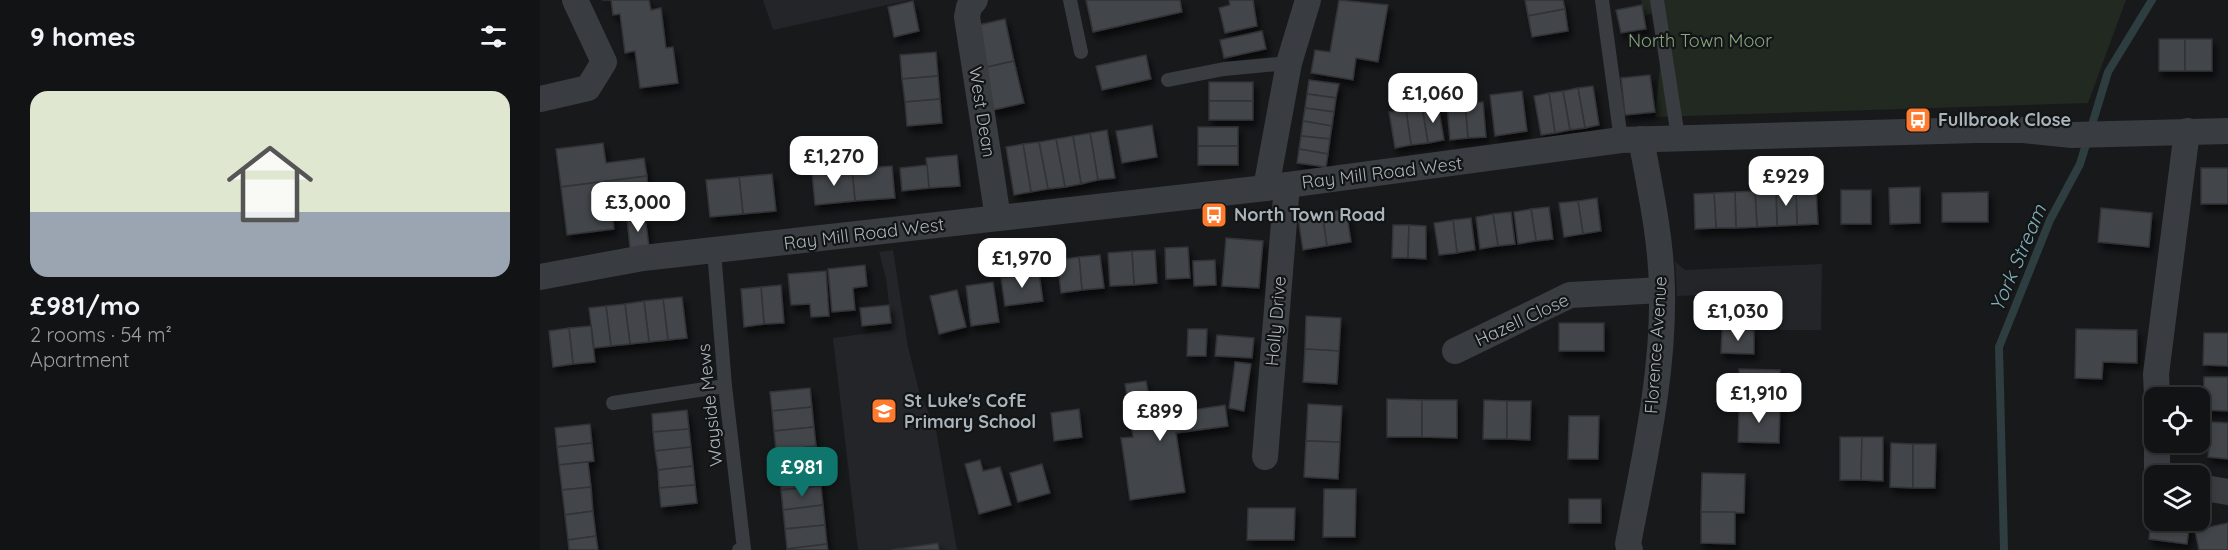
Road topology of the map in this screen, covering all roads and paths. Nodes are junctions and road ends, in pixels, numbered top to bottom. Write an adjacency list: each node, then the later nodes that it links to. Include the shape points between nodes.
1 (575, 0): 10 (street, via 604,62 588,88)
2 (1070, 0): 7 (lane)
3 (1308, 0): 8 (street)
4 (1602, 0): 14 (lane)
5 (1657, 0): 13 (lane)
6 (969, 2): 16 (street, West Dean, via 967,17)
7 (1081, 52)
8 (1289, 63): 9 (lane, via 1224,69); 15 (street)
9 (1168, 80)
10 (540, 99)
11 (2187, 131): 12 (street, Ray Mill Road West); 13 (street, Ray Mill Road West, via 2072,135 1977,130); 22 (street)
12 (2228, 131)
13 (1678, 137): 14 (street, Ray Mill Road West)
14 (1631, 140): 15 (street, Ray Mill Road West); 19 (street, Florence Avenue, via 1657,226)
15 (1276, 187): 16 (street, Ray Mill Road West); 24 (street, Holly Drive)
16 (999, 218): 17 (street, Ray Mill Road West)
17 (714, 251): 18 (street, Ray Mill Road West, via 643,258); 21 (lane, Wayside Mews)
18 (540, 277)
19 (1662, 290): 20 (street, Hazell Close, via 1570,295); 28 (street, Florence Avenue, via 1656,400)
20 (1455, 351)
21 (725, 386): 23 (lane); 27 (lane, Wayside Mews, via 744,549)
22 (2157, 387)
23 (613, 403)
24 (1265, 457)
25 (2210, 489): 26 (street)
26 (2228, 492)
27 (739, 550)
28 (1630, 550)

